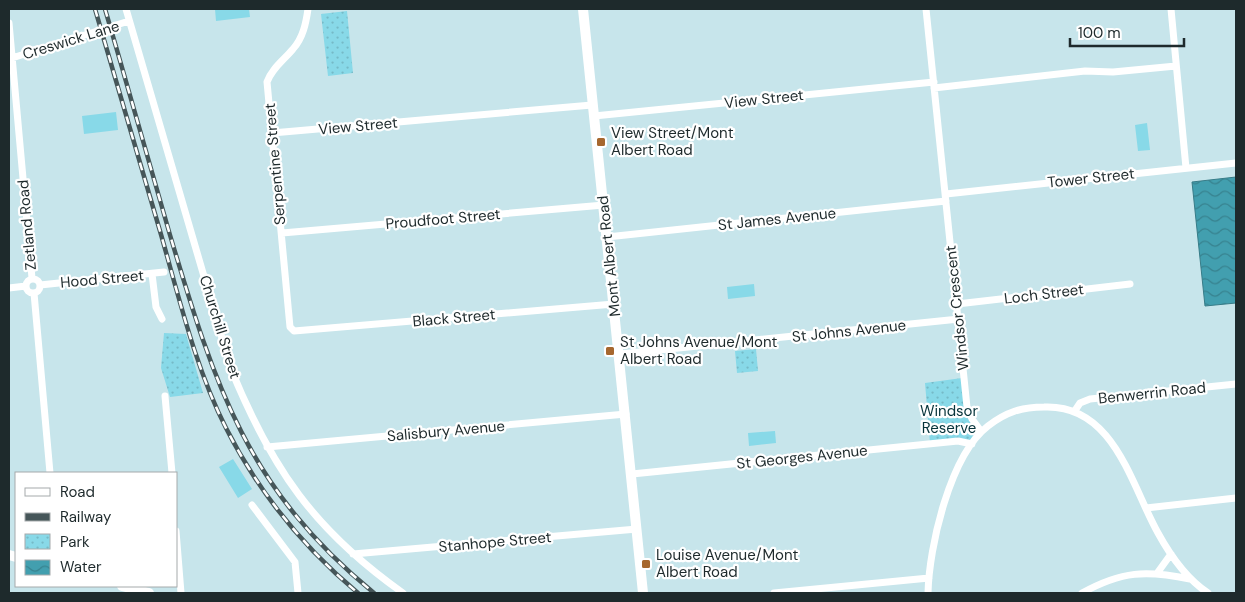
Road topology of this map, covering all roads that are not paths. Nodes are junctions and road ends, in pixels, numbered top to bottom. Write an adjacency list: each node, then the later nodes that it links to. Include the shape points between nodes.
1 (126, 9): 6 (street, Churchill Street)
2 (308, 9): 13 (street, Serpentine Street, via 305,27 295,47 270,73 267,82)
3 (583, 9): 11 (main road, Mont Albert Road)
4 (926, 9): 10 (street, Windsor Crescent)
5 (1170, 9): 9 (street)
6 (129, 21): 8 (street, Creswick Lane); 40 (street, Churchill Street, via 231,369 247,410)
7 (9, 23): 8 (street, Zetland Road)
8 (12, 58): 22 (street, Zetland Road)
9 (1176, 66): 10 (street, View Street); 15 (street)
10 (934, 85): 12 (street, View Street); 16 (street, Windsor Crescent)
11 (592, 105): 12 (main road, Mont Albert Road); 13 (street, View Street)
12 (594, 116): 17 (main road, Mont Albert Road)
13 (272, 133): 18 (street, Serpentine Street)
14 (1236, 164): 15 (street, Tower Street)
15 (1186, 168): 16 (street, Tower Street)
16 (946, 198): 19 (street, St James Avenue); 29 (street, Windsor Crescent)
17 (604, 205): 18 (street, Proudfoot Street); 19 (main road, Mont Albert Road)
18 (282, 233): 32 (street, Serpentine Street, via 290,326)
19 (607, 238): 28 (main road, Mont Albert Road)
20 (164, 272): 21 (street, Hood Street)
21 (152, 274): 24 (street, Hood Street); 30 (street, via 156,307)
22 (32, 278): 24 (street); 25 (street)
23 (1130, 284): 29 (street, Loch Street)
24 (40, 285): 27 (street)
25 (26, 286): 26 (street); 27 (street, via 29,292)
26 (9, 288)
27 (34, 293): 41 (street)
28 (614, 304): 32 (street, Black Street); 33 (main road, Mont Albert Road)
29 (957, 304): 31 (street, Windsor Crescent)
30 (162, 319)
31 (959, 319): 33 (street, St Johns Avenue); 38 (street, Windsor Crescent, via 967,407)
32 (294, 331)
33 (620, 354): 37 (main road, Mont Albert Road)
34 (1236, 384): 36 (street, Benwerrin Road, via 1090,399 1080,403)
35 (165, 396): 42 (street)
36 (1074, 412): 38 (street, via 1053,406 1024,407 1002,415); 46 (street, via 1098,426 1118,450)
37 (626, 414): 40 (street, Salisbury Avenue); 43 (main road, Mont Albert Road)
38 (981, 431): 39 (street)
39 (972, 444): 43 (street, St Georges Avenue, via 958,441); 52 (street, via 949,489 936,532)
40 (267, 447): 48 (street, Churchill Street, via 302,501)
41 (50, 472)
42 (172, 472)
43 (632, 474): 47 (main road, Mont Albert Road)
44 (1236, 498): 46 (street)
45 (252, 505): 57 (street, via 295,562)
46 (1146, 508): 49 (street)
47 (637, 529): 48 (street, Stanhope Street); 59 (main road, Mont Albert Road)
48 (353, 554): 58 (street, Churchill Street)
49 (1171, 554): 51 (street); 53 (street)
50 (178, 556): 56 (street)
51 (1158, 572): 53 (street); 62 (street, via 1127,574)
52 (928, 578): 60 (street); 61 (street)
53 (1190, 578): 63 (street)
54 (126, 587): 55 (main road)
55 (149, 593)
56 (181, 593)
57 (298, 593)
58 (403, 593)
59 (643, 593)
60 (774, 593)
61 (928, 593)
62 (1082, 593)
63 (1208, 593)

